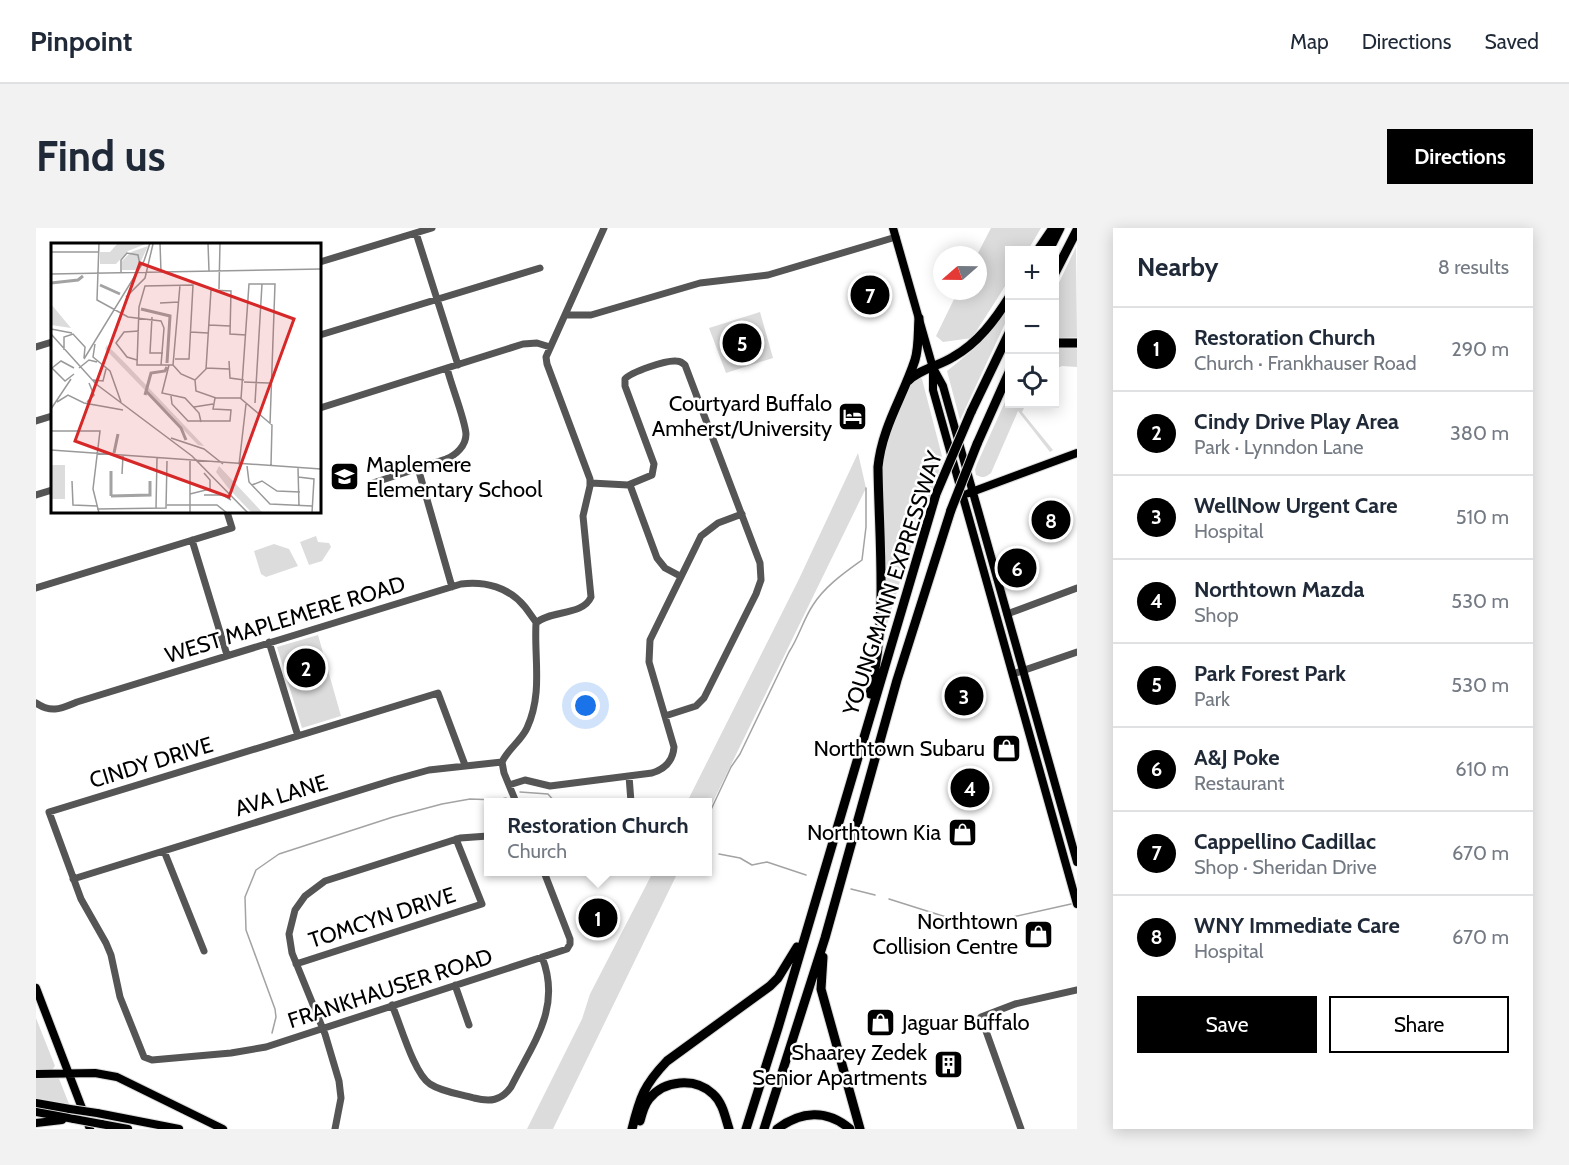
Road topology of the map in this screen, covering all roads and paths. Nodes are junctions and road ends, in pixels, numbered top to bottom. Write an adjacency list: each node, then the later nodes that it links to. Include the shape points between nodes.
1 (432, 228): 7 (street)
2 (604, 228): 15 (street)
3 (1053, 228): 8 (highway)
4 (1060, 228): 9 (highway)
5 (1077, 230): 11 (highway)
6 (895, 232): 15 (street, via 768,274 700,283 591,315); 16 (main road)
7 (416, 233): 10 (street); 13 (street)
8 (1041, 246)
9 (1051, 246)
10 (321, 262)
11 (1059, 265)
12 (540, 268): 13 (street)
13 (436, 300): 17 (street); 24 (street)
14 (1007, 300): 26 (highway, via 980,336)
15 (565, 315): 23 (street)
16 (919, 318): 26 (main road); 28 (highway, via 916,354)
17 (321, 335)
18 (51, 342): 22 (street)
19 (1005, 342): 61 (highway, YOUNGMANN EXPRESSWAY, bridge, via 936,494)
20 (1059, 343): 21 (highway)
21 (1077, 344)
22 (36, 347)
23 (550, 347): 24 (street, via 523,344); 37 (street, via 547,364)
24 (458, 365): 25 (street)
25 (447, 368): 30 (street); 35 (street, via 466,434 464,442 449,458)
26 (933, 368): 28 (highway, via 914,375); 40 (main road, via 943,386); 42 (main road, via 933,390)
27 (1005, 381): 33 (highway, YOUNGMANN EXPRESSWAY)
28 (905, 385): 61 (highway, via 880,447 880,639)
29 (1005, 390): 33 (highway)
30 (321, 408)
31 (51, 416): 32 (street)
32 (36, 421)
33 (984, 426): 77 (highway, YOUNGMANN EXPRESSWAY, bridge, via 951,510 897,680)
34 (1077, 453): 40 (main road)
35 (418, 468): 36 (street); 47 (street)
36 (372, 483)
37 (591, 483): 38 (street); 51 (street, via 583,516 590,599 584,606)
38 (630, 484): 44 (street, via 650,477 654,467 625,379 632,373 677,361 688,368); 46 (street, via 657,558 664,568)
39 (51, 490): 41 (street)
40 (972, 491): 42 (main road); 50 (main road)
41 (36, 495)
42 (963, 495): 56 (main road)
43 (227, 513): 45 (street, via 232,528)
44 (742, 514): 46 (street, via 706,531); 58 (street, via 760,564 756,594 704,698 696,706)
45 (192, 540): 48 (street); 54 (street)
46 (680, 576): 58 (street, via 648,647)
47 (452, 587): 51 (street, WEST MAPLEMERE ROAD, via 470,583 497,587 518,600); 52 (street, WEST MAPLEMERE ROAD)
48 (36, 588)
49 (1077, 588): 50 (street)
50 (1007, 614): 55 (main road)
51 (536, 622): 60 (street, via 538,677 534,707 524,735)
52 (269, 642): 54 (street, WEST MAPLEMERE ROAD); 59 (street)
53 (1077, 652): 55 (street)
54 (227, 655): 57 (street, WEST MAPLEMERE ROAD, via 58,710)
55 (1023, 671): 56 (street); 69 (main road)
56 (1013, 674): 71 (main road)
57 (36, 703)
58 (665, 716): 63 (street, via 674,747 669,762 657,771)
59 (298, 736): 62 (street, CINDY DRIVE, via 438,693); 74 (street, CINDY DRIVE, via 49,813)
60 (502, 762): 62 (street, AVA LANE); 64 (street)
61 (855, 764): 76 (highway, YOUNGMANN EXPRESSWAY)
62 (465, 765): 70 (street, AVA LANE, via 393,780)
63 (629, 776): 64 (street, via 550,786 525,780); 66 (street)
64 (509, 785): 65 (street)
65 (514, 798)
66 (631, 798)
67 (484, 836): 68 (street)
68 (456, 839): 80 (street, via 325,881 311,890 290,926); 80 (street, TOMCYN DRIVE, via 482,904)
69 (1075, 848): 71 (street); 72 (main road)
70 (164, 851): 74 (street, AVA LANE); 78 (street)
71 (1062, 852): 75 (main road)
72 (1077, 862)
73 (545, 876): 79 (street, FRANKHAUSER ROAD, via 571,943 567,949)
74 (73, 879): 88 (street, CINDY DRIVE, via 111,955 120,997)
75 (1077, 904)
76 (810, 920): 100 (highway, via 794,954 770,986 667,1061 652,1077 644,1089); 103 (highway, YOUNGMANN EXPRESSWAY)
77 (825, 938): 104 (highway, YOUNGMANN EXPRESSWAY); 107 (highway, via 821,988)
78 (204, 951)
79 (542, 957): 81 (street, FRANKHAUSER ROAD); 85 (street, via 550,988 547,1016 511,1087 496,1099 457,1093 425,1081)
80 (296, 964): 87 (street)
81 (455, 985): 85 (street, FRANKHAUSER ROAD); 86 (street)
82 (36, 988): 84 (main road)
83 (1077, 990): 108 (street, via 1015,1004 981,1017)
84 (39, 1004): 89 (main road)
85 (392, 1005): 87 (street, FRANKHAUSER ROAD)
86 (469, 1025)
87 (323, 1029): 88 (street, FRANKHAUSER ROAD, via 237,1052 152,1060); 99 (street, via 340,1087)
88 (142, 1054)
89 (69, 1073): 90 (main road); 95 (main road); 98 (main road, via 117,1077)
90 (36, 1074)
91 (36, 1102): 97 (main road, bridge)
92 (36, 1112): 93 (main road)
93 (74, 1119): 94 (main road); 96 (main road, bridge)
94 (36, 1123)
95 (90, 1129)
96 (128, 1129)
97 (179, 1129)
98 (223, 1129)
99 (334, 1129)
100 (632, 1129)
101 (638, 1129): 102 (highway, via 650,1098 665,1086 687,1083 713,1094 723,1108)
102 (729, 1129)
103 (746, 1129)
104 (764, 1129)
105 (777, 1129): 106 (highway, via 802,1115 821,1114)
106 (850, 1129)
107 (860, 1129)
108 (1021, 1129)

